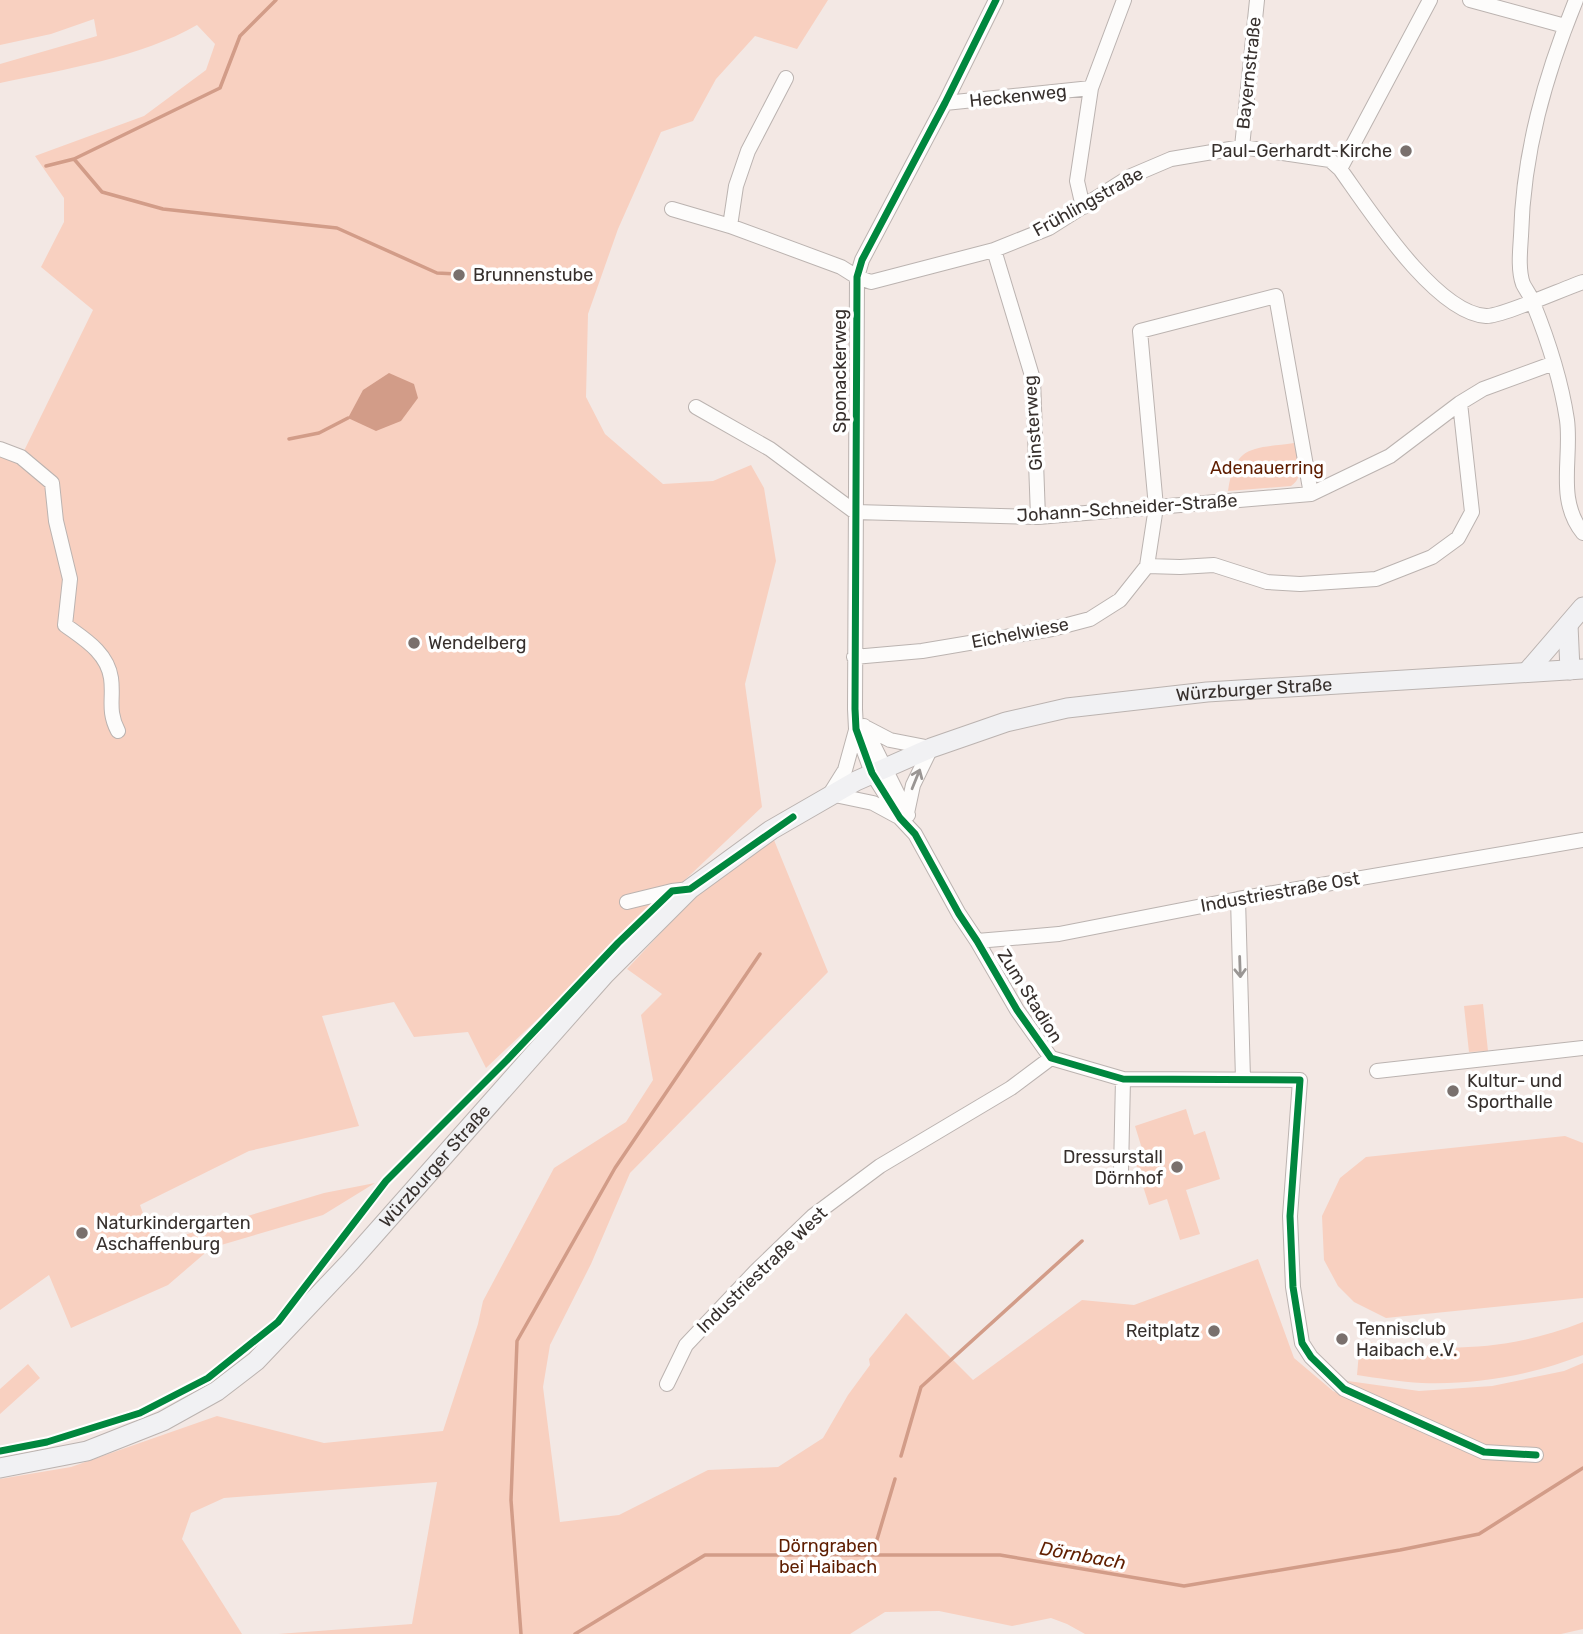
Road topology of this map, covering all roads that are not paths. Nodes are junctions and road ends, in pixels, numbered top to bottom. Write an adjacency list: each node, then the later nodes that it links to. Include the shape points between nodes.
1 (996, 0): 9 (street, Sponackerweg)
2 (1124, 0): 8 (street)
3 (1257, 0): 10 (street, Bayernstraße)
4 (1430, 0): 11 (street)
5 (1470, 0): 6 (street)
6 (1574, 14): 18 (street, via 1535,120 1524,181 1522,282)
7 (786, 78): 14 (street, via 748,151 736,186)
8 (1091, 88): 9 (street, Heckenweg); 12 (street, via 1077,181)
9 (945, 103): 16 (street, Sponackerweg)
10 (1242, 147): 11 (street, Frühlingstraße, via 1330,160); 12 (street, Frühlingstraße, via 1171,159 1131,176)
11 (1340, 169): 18 (street, via 1409,262 1436,290 1468,311 1487,316)
12 (1083, 207): 15 (street, Frühlingstraße, via 1049,228)
13 (672, 209): 14 (street, Frühlingstraße)
14 (730, 226): 16 (street, Frühlingstraße)
15 (994, 250): 16 (street, Frühlingstraße, via 871,282); 26 (street, Ginsterweg, via 1033,379)
16 (857, 277): 25 (street, Sponackerweg)
17 (1583, 282): 18 (street)
18 (1532, 300): 19 (street)
19 (1554, 363): 20 (street, Johann-Schneider-Straße, via 1483,389); 27 (street, via 1567,421 1567,494 1573,521)
20 (1460, 403): 23 (street, Johann-Schneider-Straße, via 1390,456); 28 (street, via 1472,512 1458,538 1432,557 1376,579 1300,584 1267,582 1214,565)
21 (696, 407): 25 (street, via 769,449)
22 (0, 449): 35 (street, via 21,457 52,483 70,579 65,625 94,646 106,662 112,720)
23 (1311, 494): 24 (street, Johann-Schneider-Straße); 24 (street, via 1276,296 1140,331)
24 (1156, 508): 26 (street, Johann-Schneider-Straße); 28 (street, Eichelwiese)
25 (855, 512): 26 (street, Johann-Schneider-Straße); 31 (street, Sponackerweg)
26 (1038, 517)
27 (1583, 533)
28 (1147, 566): 31 (street, Eichelwiese, via 1120,600 1090,619 922,651)
29 (1583, 607): 30 (main road)
30 (1568, 625): 32 (main road); 33 (main road)
31 (854, 657): 34 (street, Sponackerweg)
32 (1576, 669): 33 (main road, Würzburger Straße)
33 (1527, 672): 36 (main road, Würzburger Straße, via 1207,692 1080,707 1006,722)
34 (860, 728): 36 (street); 37 (street, Sponackerweg); 38 (street, Würzburger Straße, via 845,770)
35 (118, 731)
36 (931, 748): 37 (main road, Würzburger Straße); 39 (street, one-way to 36, via 912,785)
37 (878, 770): 38 (main road, Würzburger Straße); 39 (street, Zum Stadion)
38 (830, 794): 39 (street); 41 (main road, Würzburger Straße)
39 (904, 815): 44 (street, Zum Stadion)
40 (1583, 840): 42 (street, Industriestraße Ost)
41 (690, 889): 43 (street); 53 (main road, Würzburger Straße, via 605,974 350,1262 256,1360 217,1391 163,1421 87,1451)
42 (1238, 899): 44 (street, Industriestraße Ost, via 1059,934); 49 (street, one-way to 49)
43 (627, 902)
44 (977, 941): 46 (street, Zum Stadion, via 1022,1019)
45 (1583, 1048): 47 (street)
46 (1051, 1058): 48 (street, Zum Stadion); 51 (street, Industriestraße West, via 1011,1088 880,1166 813,1216 686,1345)
47 (1377, 1071)
48 (1123, 1079): 49 (street, Zum Stadion); 50 (street)
49 (1243, 1079): 52 (street, Zum Stadion, via 1300,1080 1290,1216 1293,1287 1302,1343 1311,1357 1344,1389 1484,1452)
50 (1121, 1171)
51 (667, 1384)
52 (1536, 1455)
53 (0, 1468)

